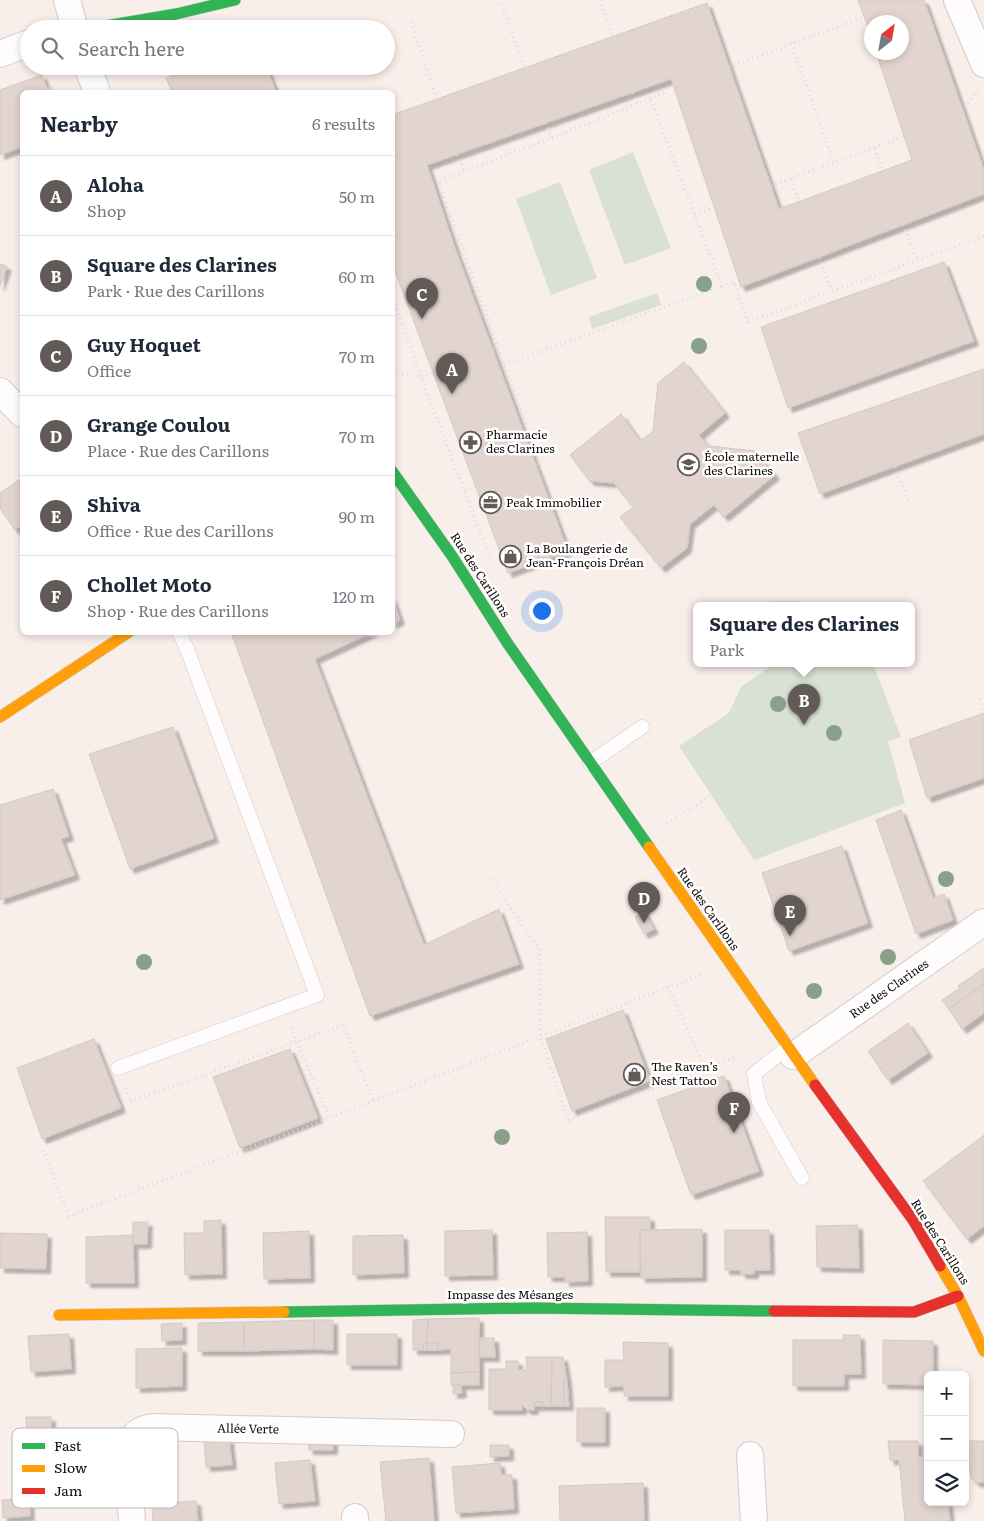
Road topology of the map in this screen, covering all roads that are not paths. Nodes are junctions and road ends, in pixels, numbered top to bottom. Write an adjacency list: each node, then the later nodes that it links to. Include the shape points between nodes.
1 (67, 0): 4 (street)
2 (235, 0): 5 (street)
3 (957, 0): 9 (street)
4 (73, 20)
5 (141, 20)
6 (20, 46): 7 (street)
7 (0, 54)
8 (90, 75): 10 (street)
9 (981, 76)
10 (96, 90)
11 (0, 391): 12 (street)
12 (20, 412)
13 (396, 484): 18 (street, Rue des Carillons, via 452,556)
14 (124, 635): 16 (street)
15 (180, 635): 21 (lane, via 318,995)
16 (0, 717)
17 (642, 727): 18 (lane)
18 (590, 763): 20 (street, Rue des Carillons)
19 (984, 922): 20 (street, Rue des Clarines)
20 (788, 1048): 22 (lane, via 754,1074 760,1102); 23 (street, Rue des Carillons, via 912,1220)
21 (118, 1068)
22 (802, 1178)
23 (958, 1296): 24 (street, Impasse des Mésanges, via 914,1312 533,1308); 25 (street, Rue des Carillons)
24 (59, 1314)
25 (984, 1351)
26 (149, 1428): 27 (street, Allée Verte)
27 (451, 1434)
28 (750, 1456): 31 (street)
29 (131, 1508): 30 (street, Allée Verte)
30 (132, 1521)
31 (754, 1521)

